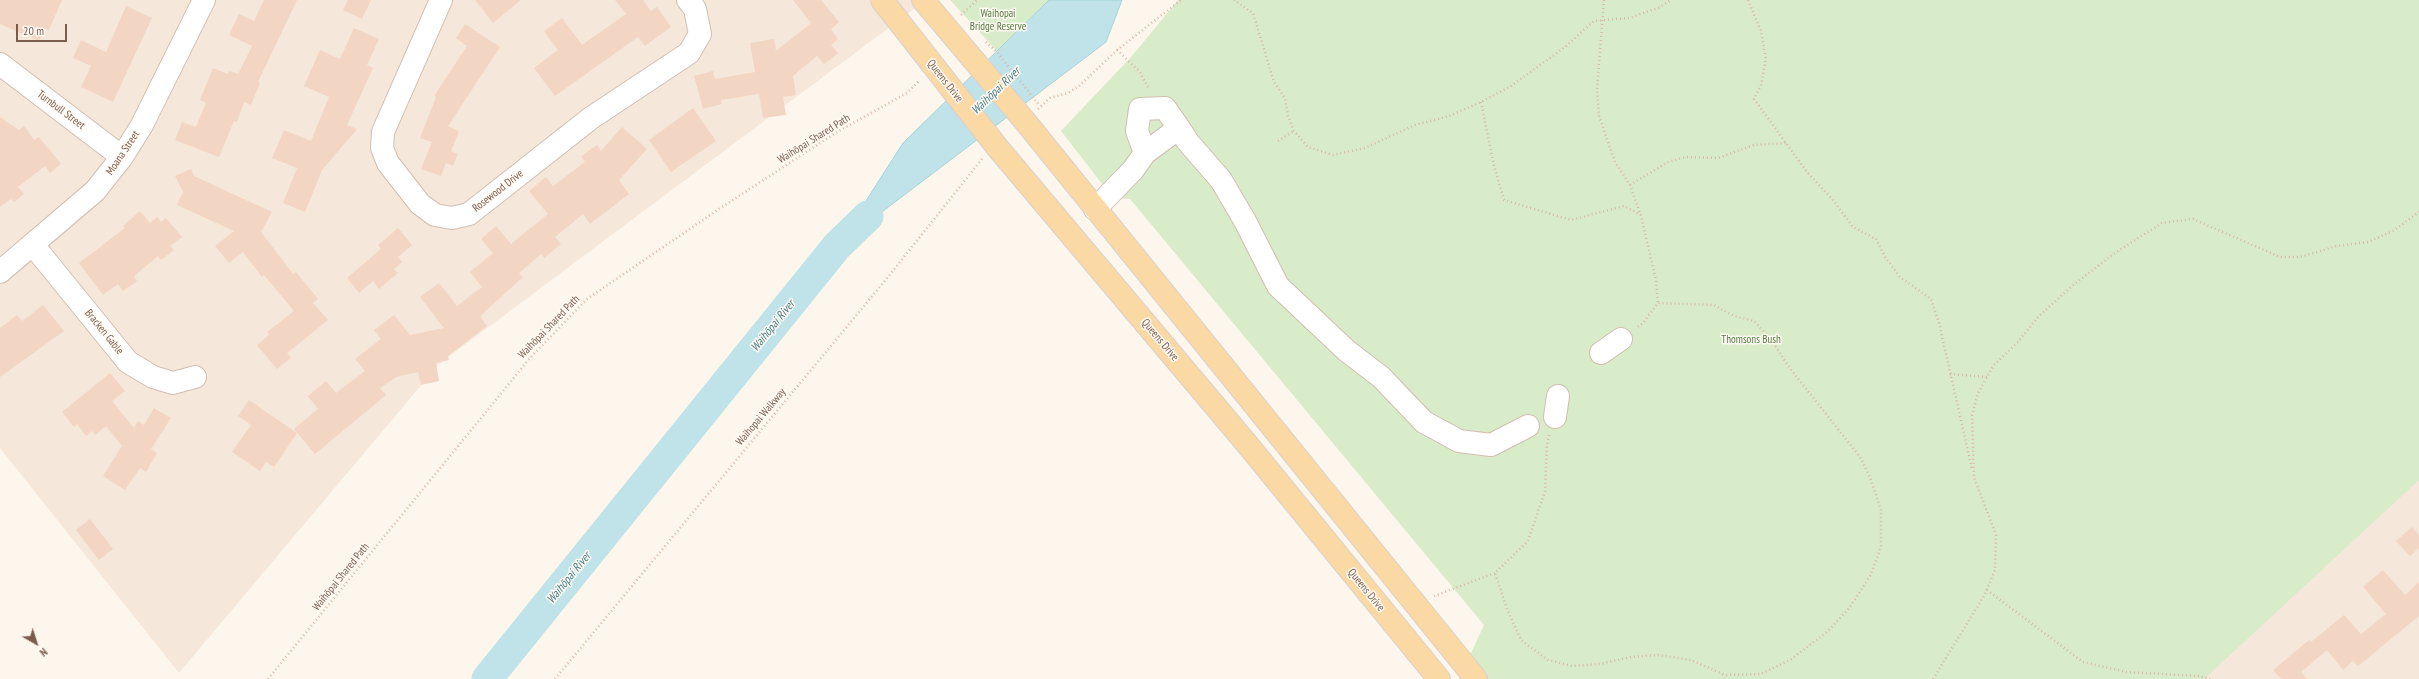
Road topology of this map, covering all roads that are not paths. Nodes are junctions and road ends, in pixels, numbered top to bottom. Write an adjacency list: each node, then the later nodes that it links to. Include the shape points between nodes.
1 (204, 0): 9 (street, Moana Street, via 142,125)
2 (441, 0): 3 (street, Rosewood Drive, via 383,132 382,148 388,163 420,204 435,215 452,218 469,214 591,118 689,53 700,34 695,9)
3 (688, 0)
4 (882, 0): 18 (main road, Queens Drive, via 997,147)
5 (923, 0): 10 (main road)
6 (0, 64): 9 (street, Turnbull Street)
7 (1179, 128): 8 (street); 8 (street, via 1164,108 1140,109 1137,131); 17 (street, via 1221,180 1278,286 1347,351 1381,377 1424,422 1459,441 1492,445)
8 (1145, 153): 10 (street, via 1133,170)
9 (122, 157): 11 (street, Moana Street, via 95,191)
10 (1095, 209): 16 (main road)
11 (34, 245): 12 (street, Moana Street); 15 (street, Bracken Gable, via 128,362 153,377 172,383)
12 (0, 272)
13 (1621, 340): 14 (street)
14 (1600, 354)
15 (195, 377)
16 (1271, 424): 18 (main road); 20 (main road)
17 (1528, 426)
18 (1247, 444): 19 (main road, Queens Drive)
19 (1439, 679)
20 (1476, 679)

